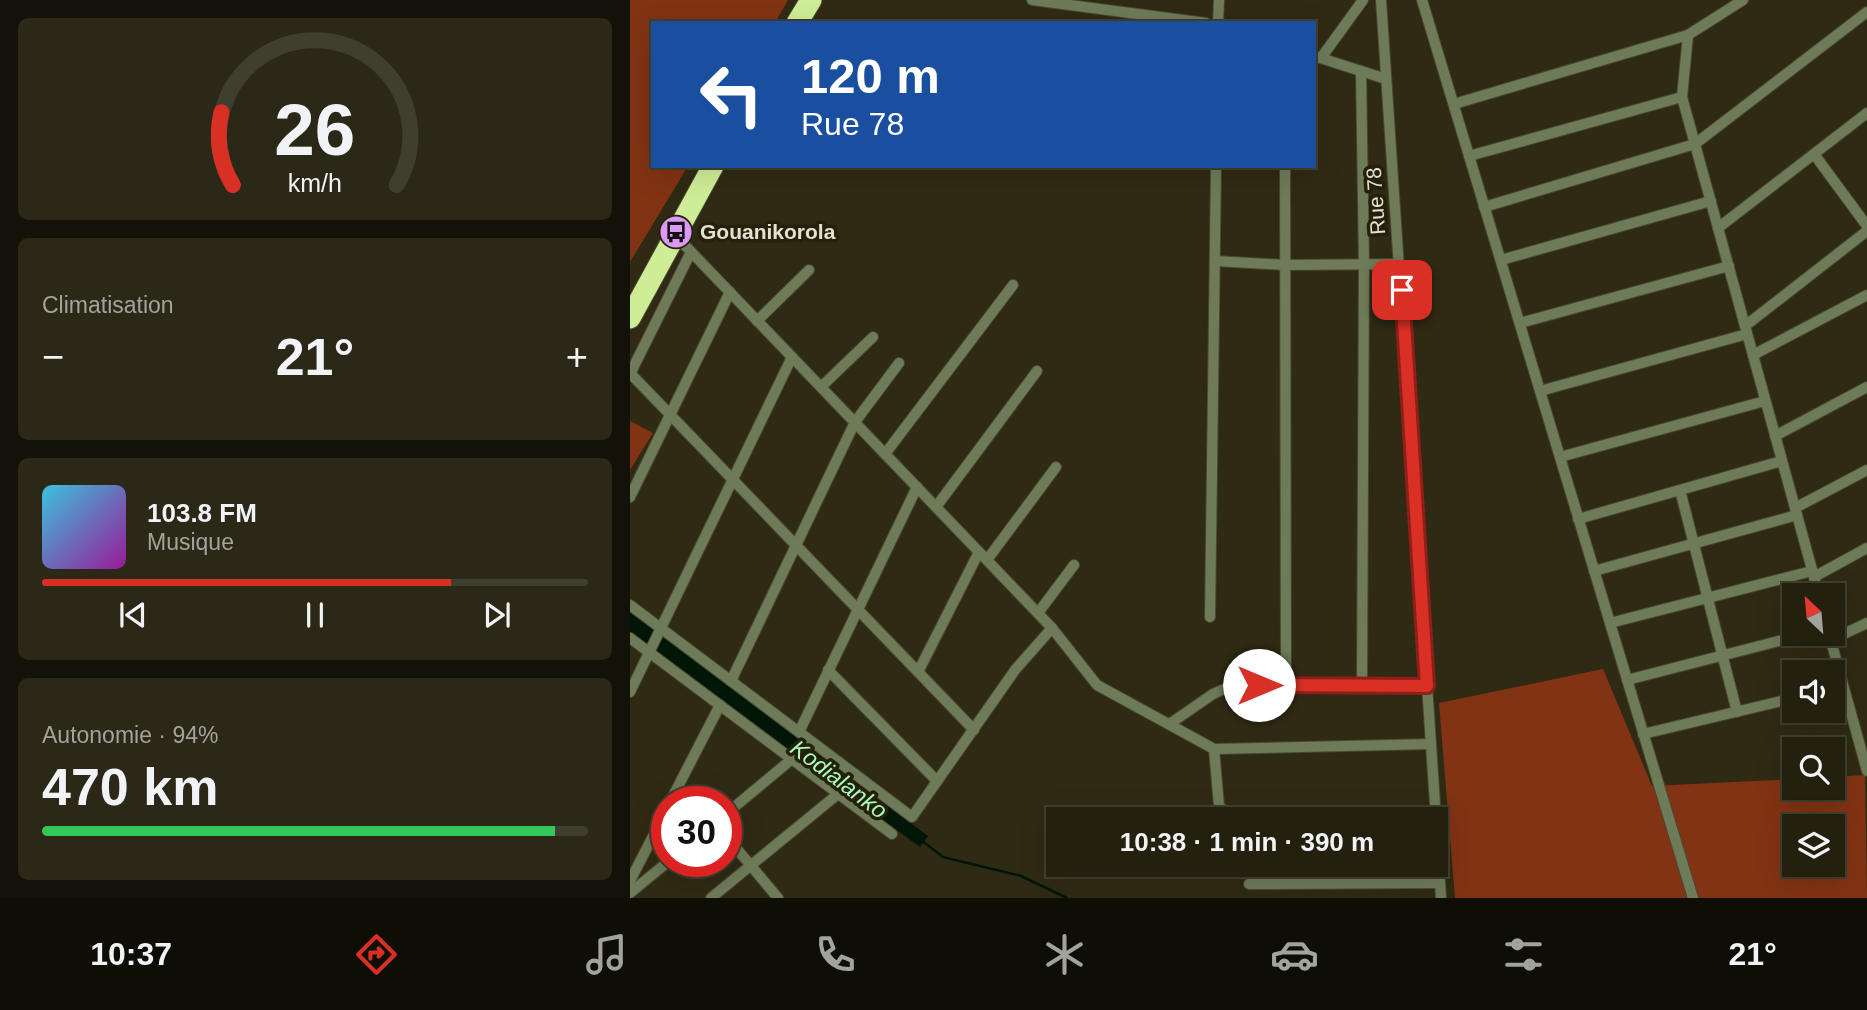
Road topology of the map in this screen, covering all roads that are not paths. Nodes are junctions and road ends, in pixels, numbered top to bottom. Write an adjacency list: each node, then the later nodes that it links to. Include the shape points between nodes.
1 (811, 0): 9 (highway)
2 (1032, 0): 10 (street)
3 (1219, 0): 11 (street)
4 (1363, 0): 13 (street)
5 (1381, 0): 15 (street, Rue 78)
6 (1743, 0): 12 (street)
7 (1425, 1): 17 (street)
8 (1867, 12): 19 (street)
9 (798, 21)
10 (1191, 21)
11 (1218, 21)
12 (1688, 35): 16 (street); 17 (street)
13 (1318, 57): 14 (street)
14 (1361, 71): 15 (street); 36 (street)
15 (1386, 79): 34 (street, Rue 78)
16 (1682, 97): 19 (street); 21 (street)
17 (1454, 104): 21 (street)
18 (1867, 113): 20 (street)
19 (1695, 144): 25 (street); 26 (street)
20 (1814, 154): 27 (street); 28 (street)
21 (1469, 156): 26 (street)
22 (712, 168): 30 (highway)
23 (1216, 168): 33 (street)
24 (1286, 168): 35 (street)
25 (1711, 201): 28 (street); 32 (street)
26 (1485, 206): 32 (street)
27 (1867, 226)
28 (1718, 228): 37 (street)
29 (1867, 231): 45 (street)
30 (674, 234): 31 (street); 42 (highway)
31 (691, 252): 40 (street); 51 (street)
32 (1501, 260): 44 (street)
33 (1215, 261): 35 (street); 84 (street)
34 (1400, 264): 36 (street); 100 (street, Rue 78)
35 (1286, 265): 36 (street); 98 (street)
36 (1364, 265): 99 (street)
37 (1728, 266): 44 (street); 45 (street)
38 (809, 270): 43 (street)
39 (1013, 285): 59 (street)
40 (730, 292): 43 (street); 56 (street)
41 (1867, 295): 47 (street)
42 (630, 318)
43 (757, 321): 48 (street)
44 (1520, 323): 54 (street)
45 (1746, 330): 47 (street); 54 (street)
46 (873, 337): 52 (street)
47 (1753, 355): 55 (street)
48 (792, 357): 52 (street); 64 (street)
49 (899, 363): 57 (street)
50 (1037, 371): 68 (street)
51 (630, 373): 56 (street)
52 (821, 387): 57 (street)
53 (1867, 387): 58 (street)
54 (1540, 391): 60 (street)
55 (1765, 401): 58 (street); 60 (street)
56 (669, 414): 64 (street); 67 (street)
57 (855, 422): 59 (street); 72 (street)
58 (1775, 436): 61 (street)
59 (885, 454): 65 (street)
60 (1560, 457): 70 (street)
61 (1782, 461): 66 (street); 69 (street)
62 (1056, 467): 75 (street)
63 (1867, 470): 69 (street)
64 (733, 480): 72 (street); 89 (street)
65 (917, 487): 68 (street); 82 (street)
66 (1680, 490): 70 (street); 71 (street)
67 (630, 497)
68 (936, 507): 74 (street)
69 (1796, 511): 71 (street); 78 (street)
70 (1578, 519): 77 (street)
71 (1694, 544): 77 (street); 80 (street)
72 (795, 545): 82 (street); 97 (street)
73 (1867, 548): 78 (street)
74 (979, 552): 75 (street); 95 (street)
75 (987, 560): 83 (street)
76 (1074, 565): 83 (street)
77 (1594, 571): 85 (street)
78 (1813, 574): 79 (street); 80 (street)
79 (1816, 583)
80 (1708, 598): 85 (street); 93 (street)
81 (630, 606): 89 (street)
82 (857, 609): 94 (street); 95 (street)
83 (1038, 613): 87 (street)
84 (1210, 617)
85 (1610, 623): 96 (street)
86 (1867, 623): 88 (street)
87 (1052, 628): 106 (street, via 1097,685); 107 (street, via 1015,670)
88 (1845, 631)
89 (662, 632): 92 (street); 97 (street)
90 (630, 638): 92 (street)
91 (1782, 640): 93 (street)
92 (650, 650): 101 (street); 103 (street)
93 (1723, 655): 96 (street); 105 (street)
94 (828, 670): 108 (street); 116 (street)
95 (918, 673): 107 (street)
96 (1627, 680): 109 (street)
97 (731, 681): 108 (street)
98 (1286, 685): 99 (street); 106 (street, via 1223,688)
99 (1362, 685): 100 (street)
100 (1427, 686): 111 (street, Rue 78)
101 (630, 692)
102 (1782, 701): 105 (street)
103 (720, 705): 114 (street); 117 (street)
104 (1845, 707): 113 (street)
105 (1737, 712): 109 (street)
106 (1171, 723): 112 (street)
107 (974, 730): 116 (street)
108 (799, 732): 116 (street, via 912,817)
109 (1643, 734): 135 (street)
110 (1867, 737): 113 (street)
111 (1431, 744): 112 (street); 121 (street, Rue 78)
112 (1214, 749): 120 (street)
113 (1861, 751): 115 (street)
114 (792, 759): 118 (street); 119 (street)
115 (1867, 771)
116 (937, 781)
117 (678, 786)
118 (838, 794): 122 (street); 125 (street)
119 (742, 801)
120 (1220, 807)
121 (1434, 807)
122 (892, 834)
123 (651, 840): 128 (street)
124 (742, 855): 125 (street)
125 (751, 865): 132 (street); 133 (street)
126 (651, 876): 131 (street)
127 (1440, 877): 129 (street)
128 (630, 881)
129 (1440, 883): 130 (street); 134 (street)
130 (1249, 884)
131 (630, 893)
132 (711, 898)
133 (778, 898)
134 (1441, 898)
135 (1693, 898)

